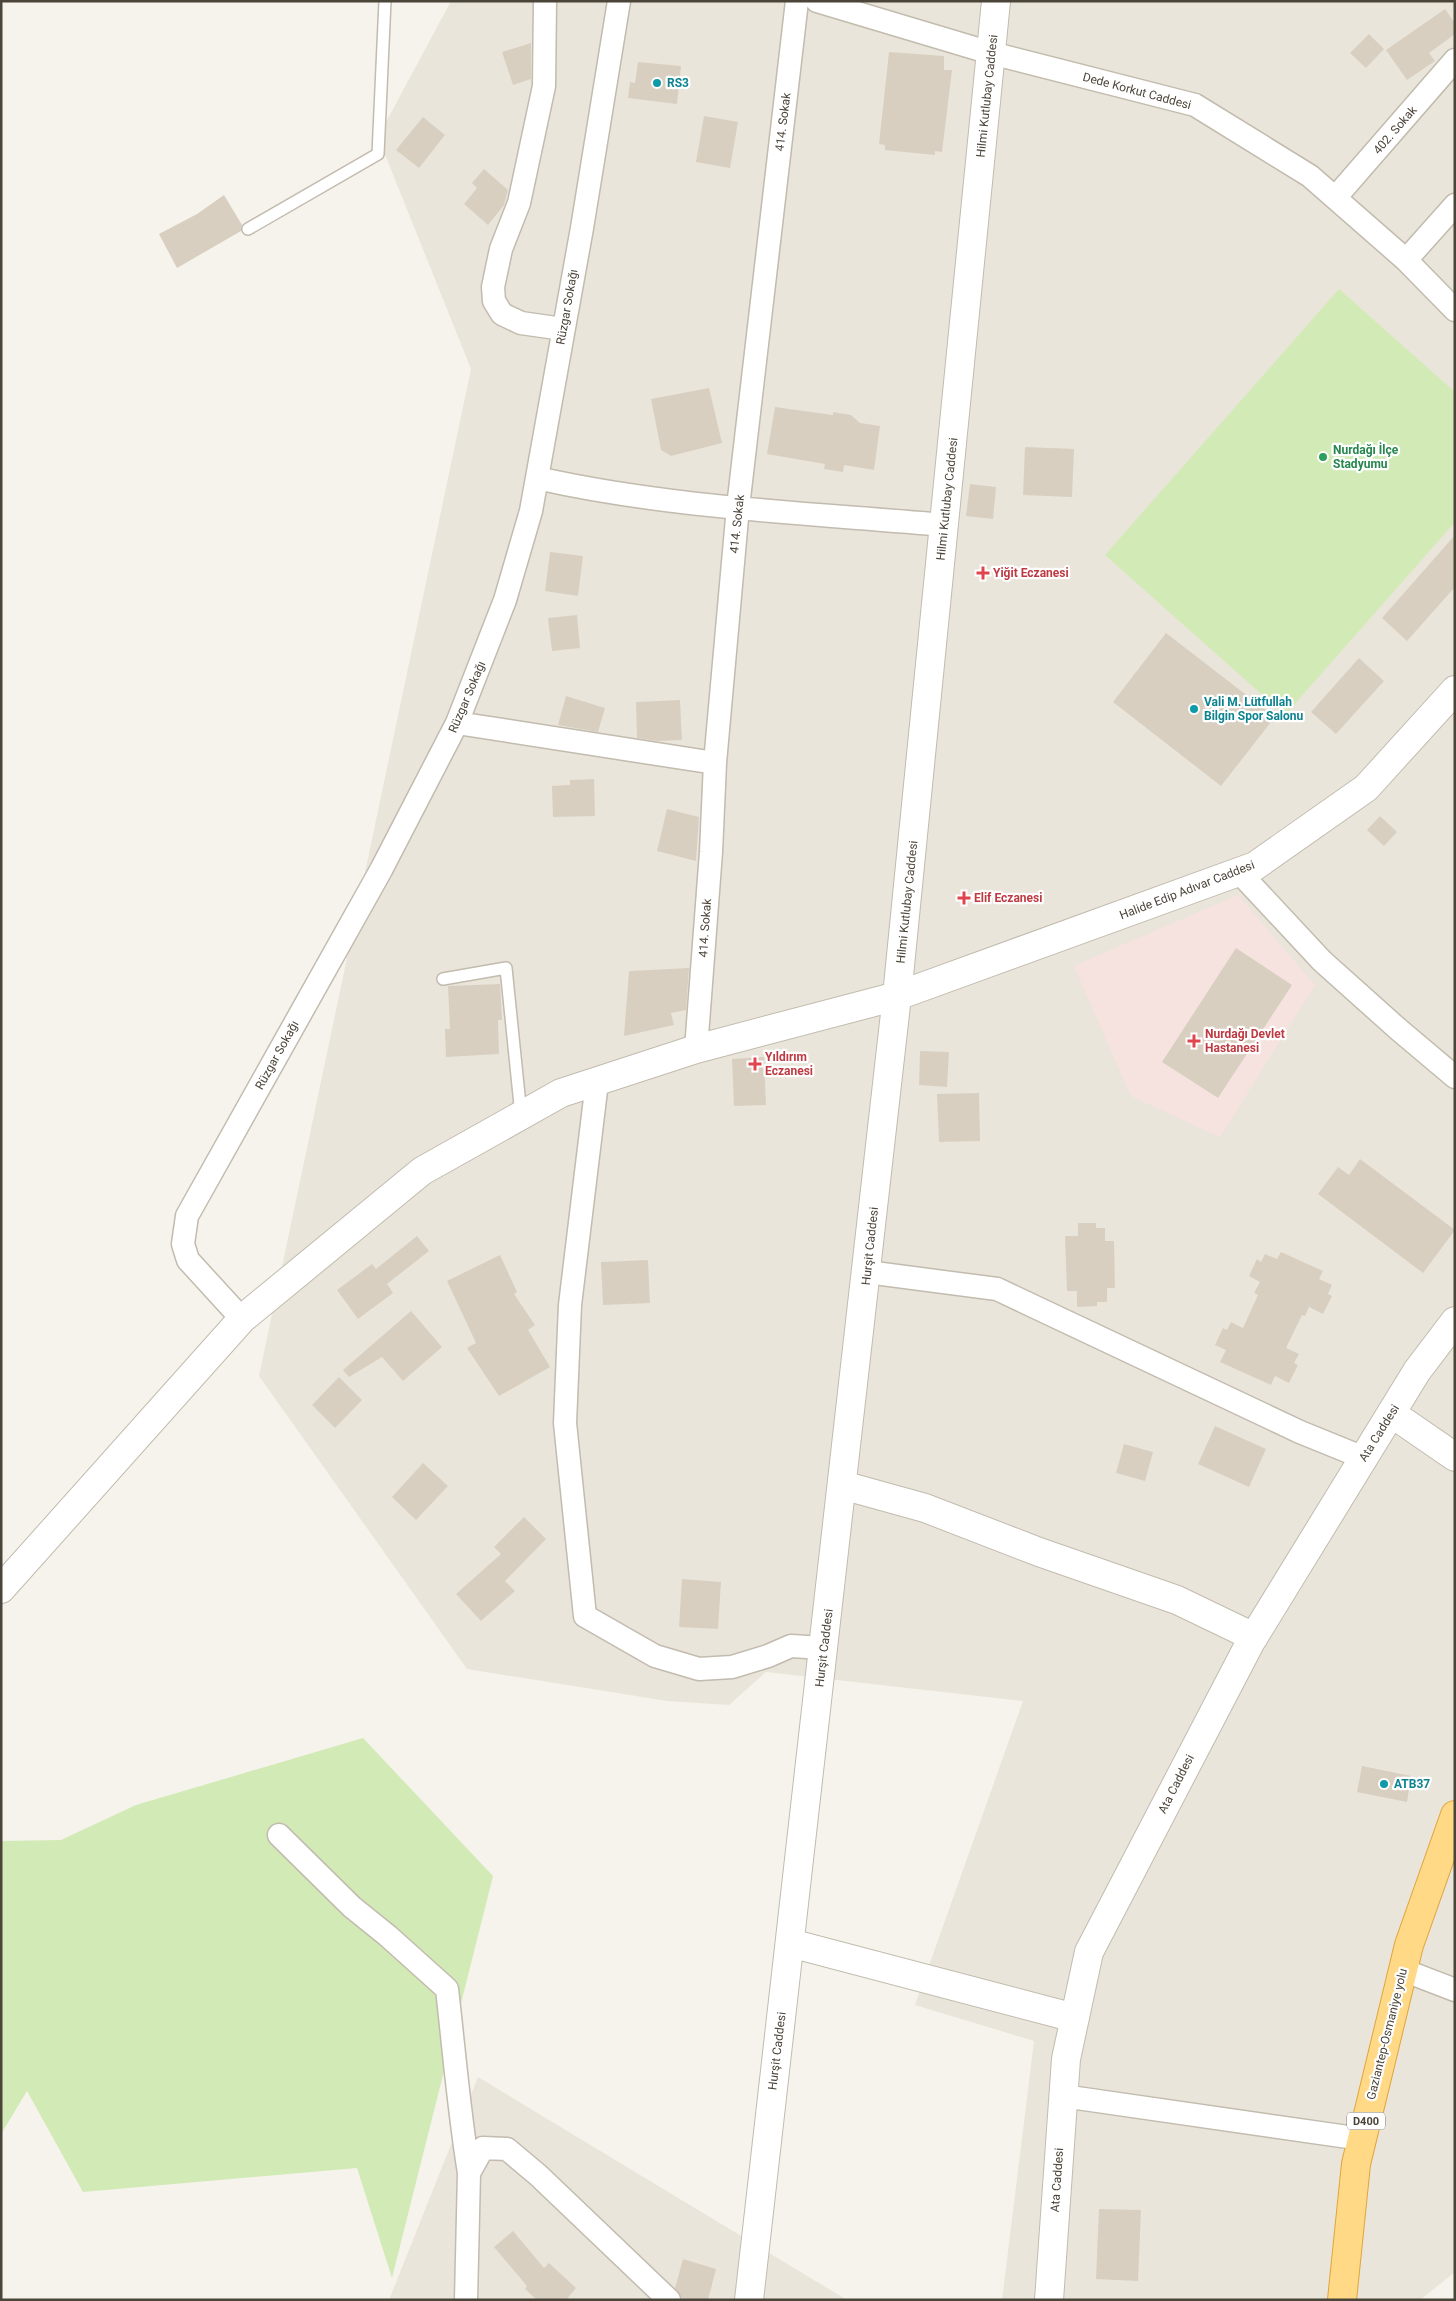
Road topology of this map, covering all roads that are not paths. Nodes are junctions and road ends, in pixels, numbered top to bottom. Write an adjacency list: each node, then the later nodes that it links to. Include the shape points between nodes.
1 (385, 1): 11 (lane, via 378,154)
2 (545, 1): 14 (street, via 544,86 519,203 501,248 492,287 494,301 502,314 521,322)
3 (619, 1): 14 (street, Rüzgar Sokağı)
4 (797, 1): 16 (street, 414. Sokak)
5 (817, 1): 7 (street, Dede Korkut Caddesi)
6 (996, 1): 7 (street, Hilmi Kutlubay Caddesi)
7 (991, 53): 9 (street, Dede Korkut Caddesi, via 1195,105 1310,176); 17 (street, Hilmi Kutlubay Caddesi)
8 (1455, 60): 9 (street, 402. Sokak)
9 (1335, 198): 12 (street, Dede Korkut Caddesi)
10 (1455, 205): 12 (street)
11 (248, 229)
12 (1406, 260): 13 (street, Dede Korkut Caddesi)
13 (1455, 310)
14 (563, 329): 15 (street, Rüzgar Sokağı)
15 (537, 478): 16 (street, via 626,495); 19 (street, Rüzgar Sokağı, via 522,548)
16 (738, 507): 17 (street); 20 (street, 414. Sokak)
17 (944, 525): 23 (street, Hilmi Kutlubay Caddesi)
18 (1455, 690): 21 (street, Halide Edip Adıvar Caddesi, via 1366,788 1254,866)
19 (457, 723): 20 (street); 29 (street, Rüzgar Sokağı, via 381,870 187,1216 183,1244 188,1260)
20 (714, 762): 24 (street, 414. Sokak)
21 (1239, 872): 23 (street, Halide Edip Adıvar Caddesi); 25 (street, via 1322,961)
22 (443, 978): 27 (lane, via 506,968)
23 (897, 996): 24 (street, Halide Edip Adıvar Caddesi); 28 (street, Hurşit Caddesi)
24 (696, 1049): 26 (street, Halide Edip Adıvar Caddesi)
25 (1455, 1077)
26 (597, 1082): 27 (street, Halide Edip Adıvar Caddesi, via 561,1093); 37 (street, via 570,1305 565,1423 586,1616 655,1656 699,1669 732,1667 791,1646)
27 (521, 1115): 29 (street, Halide Edip Adıvar Caddesi, via 422,1171)
28 (867, 1272): 33 (street, via 997,1289 1300,1432); 34 (street, Hurşit Caddesi)
29 (242, 1319): 35 (street, Halide Edip Adıvar Caddesi)
30 (1455, 1321): 31 (street, Ata Caddesi)
31 (1391, 1413): 32 (street); 33 (street, Ata Caddesi)
32 (1455, 1456)
33 (1364, 1458): 36 (street, Ata Caddesi)
34 (842, 1485): 36 (street, via 925,1508 1177,1600); 37 (street, Hurşit Caddesi)
35 (1, 1589)
36 (1254, 1637): 44 (street, Ata Caddesi, via 1089,1952)
37 (824, 1648): 41 (street, Hurşit Caddesi)
38 (1455, 1816): 42 (highway, Gaziantep-Osmaniye yolu / D400)
39 (279, 1835): 46 (street, via 352,1907 447,1989)
40 (1455, 1860): 42 (highway, Gaziantep-Osmaniye yolu / D400)
41 (790, 1943): 44 (street); 52 (street, Hurşit Caddesi)
42 (1406, 1958): 43 (street); 47 (highway, Gaziantep-Osmaniye yolu / D400)
43 (1455, 1990)
44 (1075, 2018): 45 (street, Ata Caddesi, via 1066,2059)
45 (1063, 2096): 47 (street); 53 (street, Ata Caddesi)
46 (461, 2126): 48 (street); 49 (street)
47 (1362, 2139): 54 (highway, Gaziantep-Osmaniye yolu / D400, via 1356,2164)
48 (483, 2148): 49 (street); 51 (street, via 507,2149)
49 (469, 2172): 50 (street)
50 (466, 2300)
51 (669, 2300)
52 (749, 2300)
53 (1049, 2300)
54 (1342, 2300)

